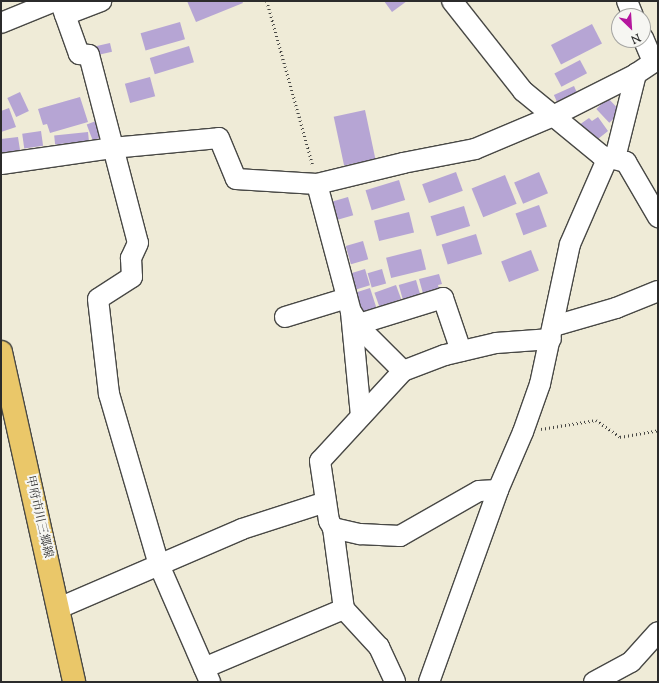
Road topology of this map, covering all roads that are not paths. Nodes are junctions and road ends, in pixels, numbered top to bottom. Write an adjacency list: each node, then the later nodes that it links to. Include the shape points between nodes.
1 (101, 1): 3 (street)
2 (452, 1): 8 (street, via 523,91)
3 (60, 6): 4 (street); 9 (street, via 79,54 89,55)
4 (1, 23)
5 (648, 48): 6 (street)
6 (655, 60): 7 (street)
7 (636, 74): 8 (street); 10 (street)
8 (553, 116): 10 (street, via 602,156); 12 (street, via 475,149)
9 (112, 148): 11 (street); 12 (street, via 219,138 236,179); 25 (street, via 138,243 131,258 132,277 98,299 109,394)
10 (612, 158): 13 (street, via 626,162); 17 (street, via 570,244)
11 (1, 164)
12 (317, 184): 15 (street)
13 (658, 217)
14 (658, 291): 17 (street)
15 (352, 311): 16 (street); 18 (street, via 443,298); 20 (street); 21 (street)
16 (285, 317)
17 (553, 332): 18 (street); 22 (street, via 540,384)
18 (462, 351): 20 (street)
19 (1, 352): 26 (main road, 甲府市川三郷線)
20 (403, 371): 21 (street)
21 (361, 416): 23 (street, via 320,461)
22 (498, 490): 24 (street, via 479,491 400,536 360,534); 32 (street)
23 (326, 502): 24 (street); 25 (street, via 242,529)
24 (333, 528): 27 (street)
25 (159, 565): 26 (street); 29 (street)
26 (59, 608): 30 (main road, 甲府市川三郷線)
27 (344, 609): 29 (street); 31 (street, via 379,647)
28 (658, 632): 33 (street, via 631,662)
29 (207, 675)
30 (74, 682)
31 (395, 682)
32 (429, 682)
33 (594, 682)

